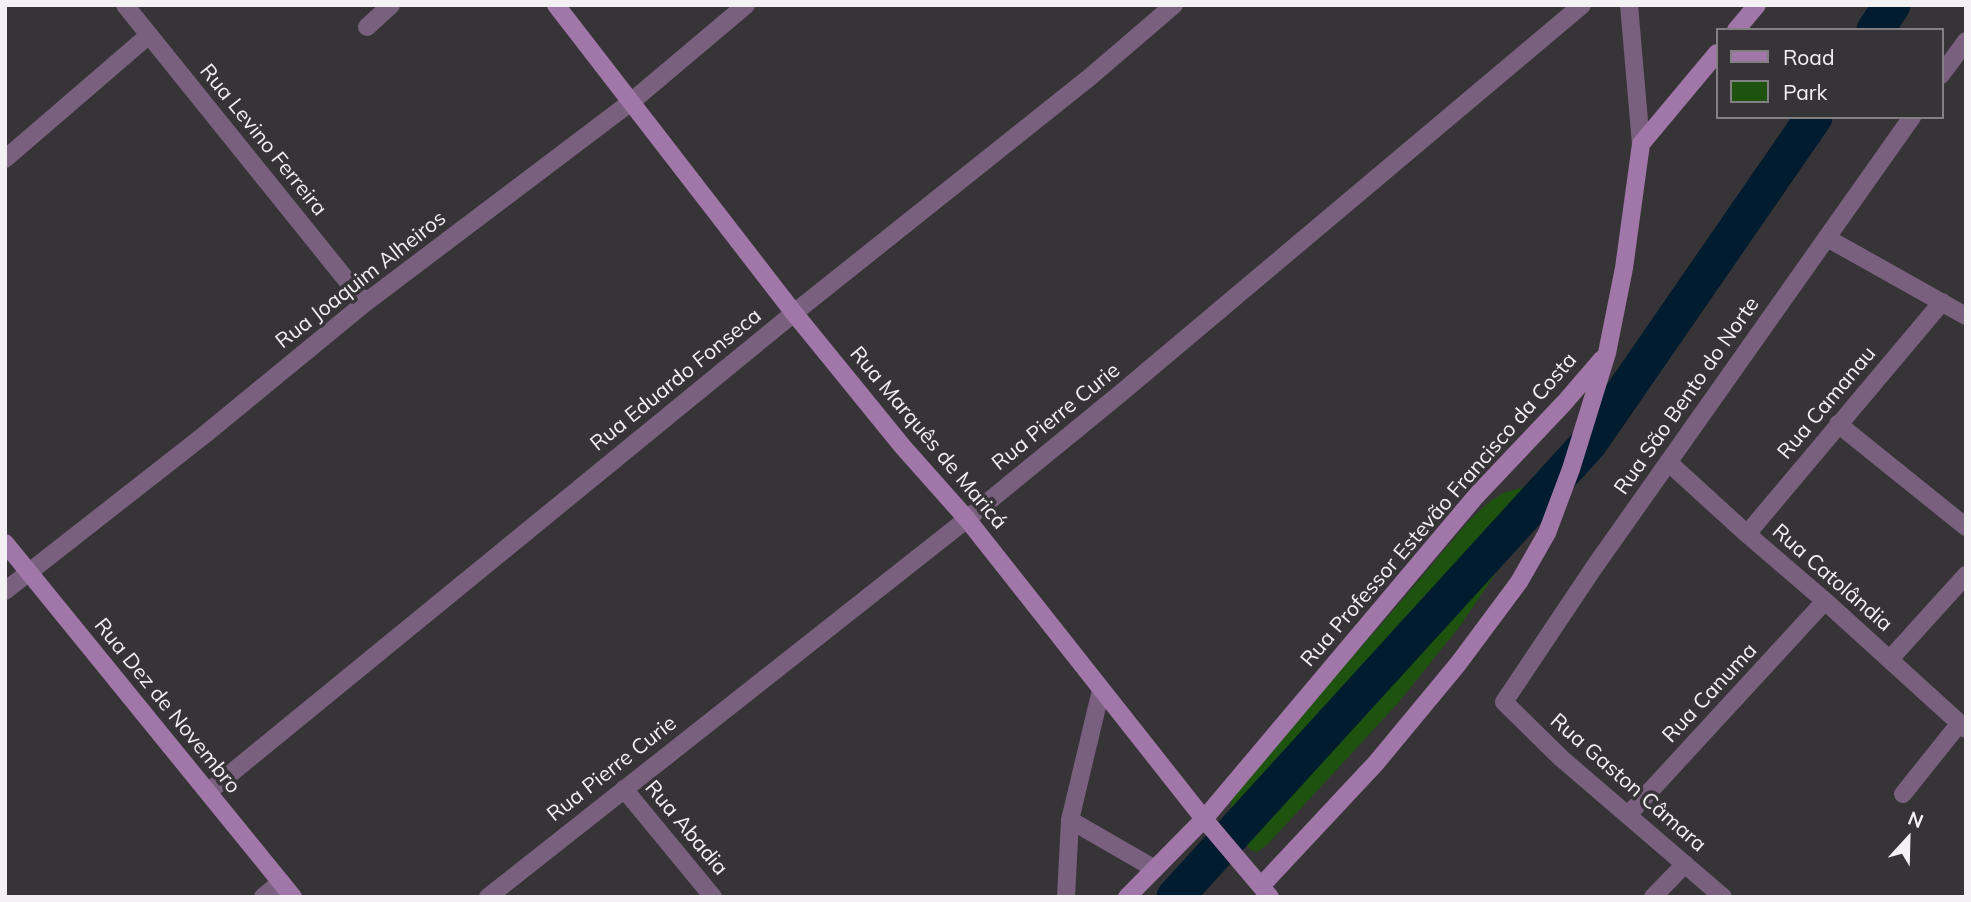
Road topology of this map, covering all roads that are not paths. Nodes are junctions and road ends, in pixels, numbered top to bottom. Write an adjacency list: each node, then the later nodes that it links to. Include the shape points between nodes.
1 (125, 5): 11 (street, Rua Levino Ferreira)
2 (391, 5): 9 (street)
3 (556, 5): 15 (street, Rua Marquês de Maricá)
4 (746, 5): 15 (street, Rua Joaquim Alheiros)
5 (1174, 5): 22 (street, Rua Eduardo Fonseca)
6 (1629, 5): 17 (street)
7 (1757, 5): 10 (street)
8 (1576, 7): 29 (street, Rua Pierre Curie)
9 (367, 27)
10 (1738, 28)
11 (149, 35): 18 (street); 21 (street, Rua Levino Ferreira)
12 (1966, 41): 14 (street)
13 (1716, 53): 17 (street)
14 (1943, 72)
15 (631, 102): 21 (street, Rua Joaquim Alheiros); 22 (street, Rua Marquês de Maricá)
16 (1911, 119): 19 (street, Rua São Bento do Norte)
17 (1641, 144): 24 (street)
18 (5, 159)
19 (1826, 238): 20 (street); 28 (street, Rua São Bento do Norte)
20 (1941, 302): 23 (street); 27 (street, Rua Camanau)
21 (365, 303): 33 (street, Rua Joaquim Alheiros)
22 (794, 313): 29 (street, Rua Marquês de Maricá); 42 (street, Rua Eduardo Fonseca)
23 (1966, 316)
24 (1607, 353): 25 (street, Rua Professor Estevão Francisco da Costa); 26 (street, Rua Professor Estevão Francisco da Costa)
25 (1565, 402): 26 (street); 46 (street, Rua Professor Estevão Francisco da Costa, via 1476,496)
26 (1587, 417): 50 (street, Rua Professor Estevão Francisco da Costa, via 1547,533 1519,582 1377,763)
27 (1838, 424): 30 (street); 31 (street, Rua Camanau)
28 (1668, 463): 31 (street, Rua Catolândia); 39 (street, Rua São Bento do Norte)
29 (967, 519): 38 (street, Rua Marquês de Maricá); 41 (street, Rua Pierre Curie)
30 (1966, 527)
31 (1747, 534): 36 (street, Rua Catolândia)
32 (5, 543): 33 (street, Rua Dez de Novembro)
33 (29, 572): 35 (street, Rua Joaquim Alheiros); 42 (street, Rua Dez de Novembro)
34 (1966, 575): 37 (street)
35 (5, 591)
36 (1825, 601): 37 (street, Rua Catolândia); 44 (street, Rua Canuma)
37 (1890, 659): 40 (street, Rua Catolândia)
38 (1101, 690): 45 (street); 46 (street, Rua Marquês de Maricá)
39 (1504, 702): 44 (street, Rua Gaston Câmara)
40 (1963, 727): 43 (street)
41 (624, 789): 53 (street, Rua Pierre Curie); 54 (street, Rua Abadia)
42 (208, 792): 49 (street, Rua Dez de Novembro)
43 (1903, 794)
44 (1628, 815): 47 (street, Rua Gaston Câmara)
45 (1070, 820): 48 (street); 55 (street)
46 (1206, 821): 48 (street, Rua Professor Estevão Francisco da Costa); 50 (street, Rua Marquês de Maricá)
47 (1685, 864): 57 (street); 58 (street, Rua Gaston Câmara)
48 (1155, 869): 56 (street, Rua Professor Estevão Francisco da Costa)
49 (281, 882): 51 (street); 52 (street, Rua Dez de Novembro)
50 (1260, 890)
51 (263, 897)
52 (293, 897)
53 (488, 897)
54 (713, 897)
55 (1066, 897)
56 (1127, 897)
57 (1653, 897)
58 (1723, 897)

